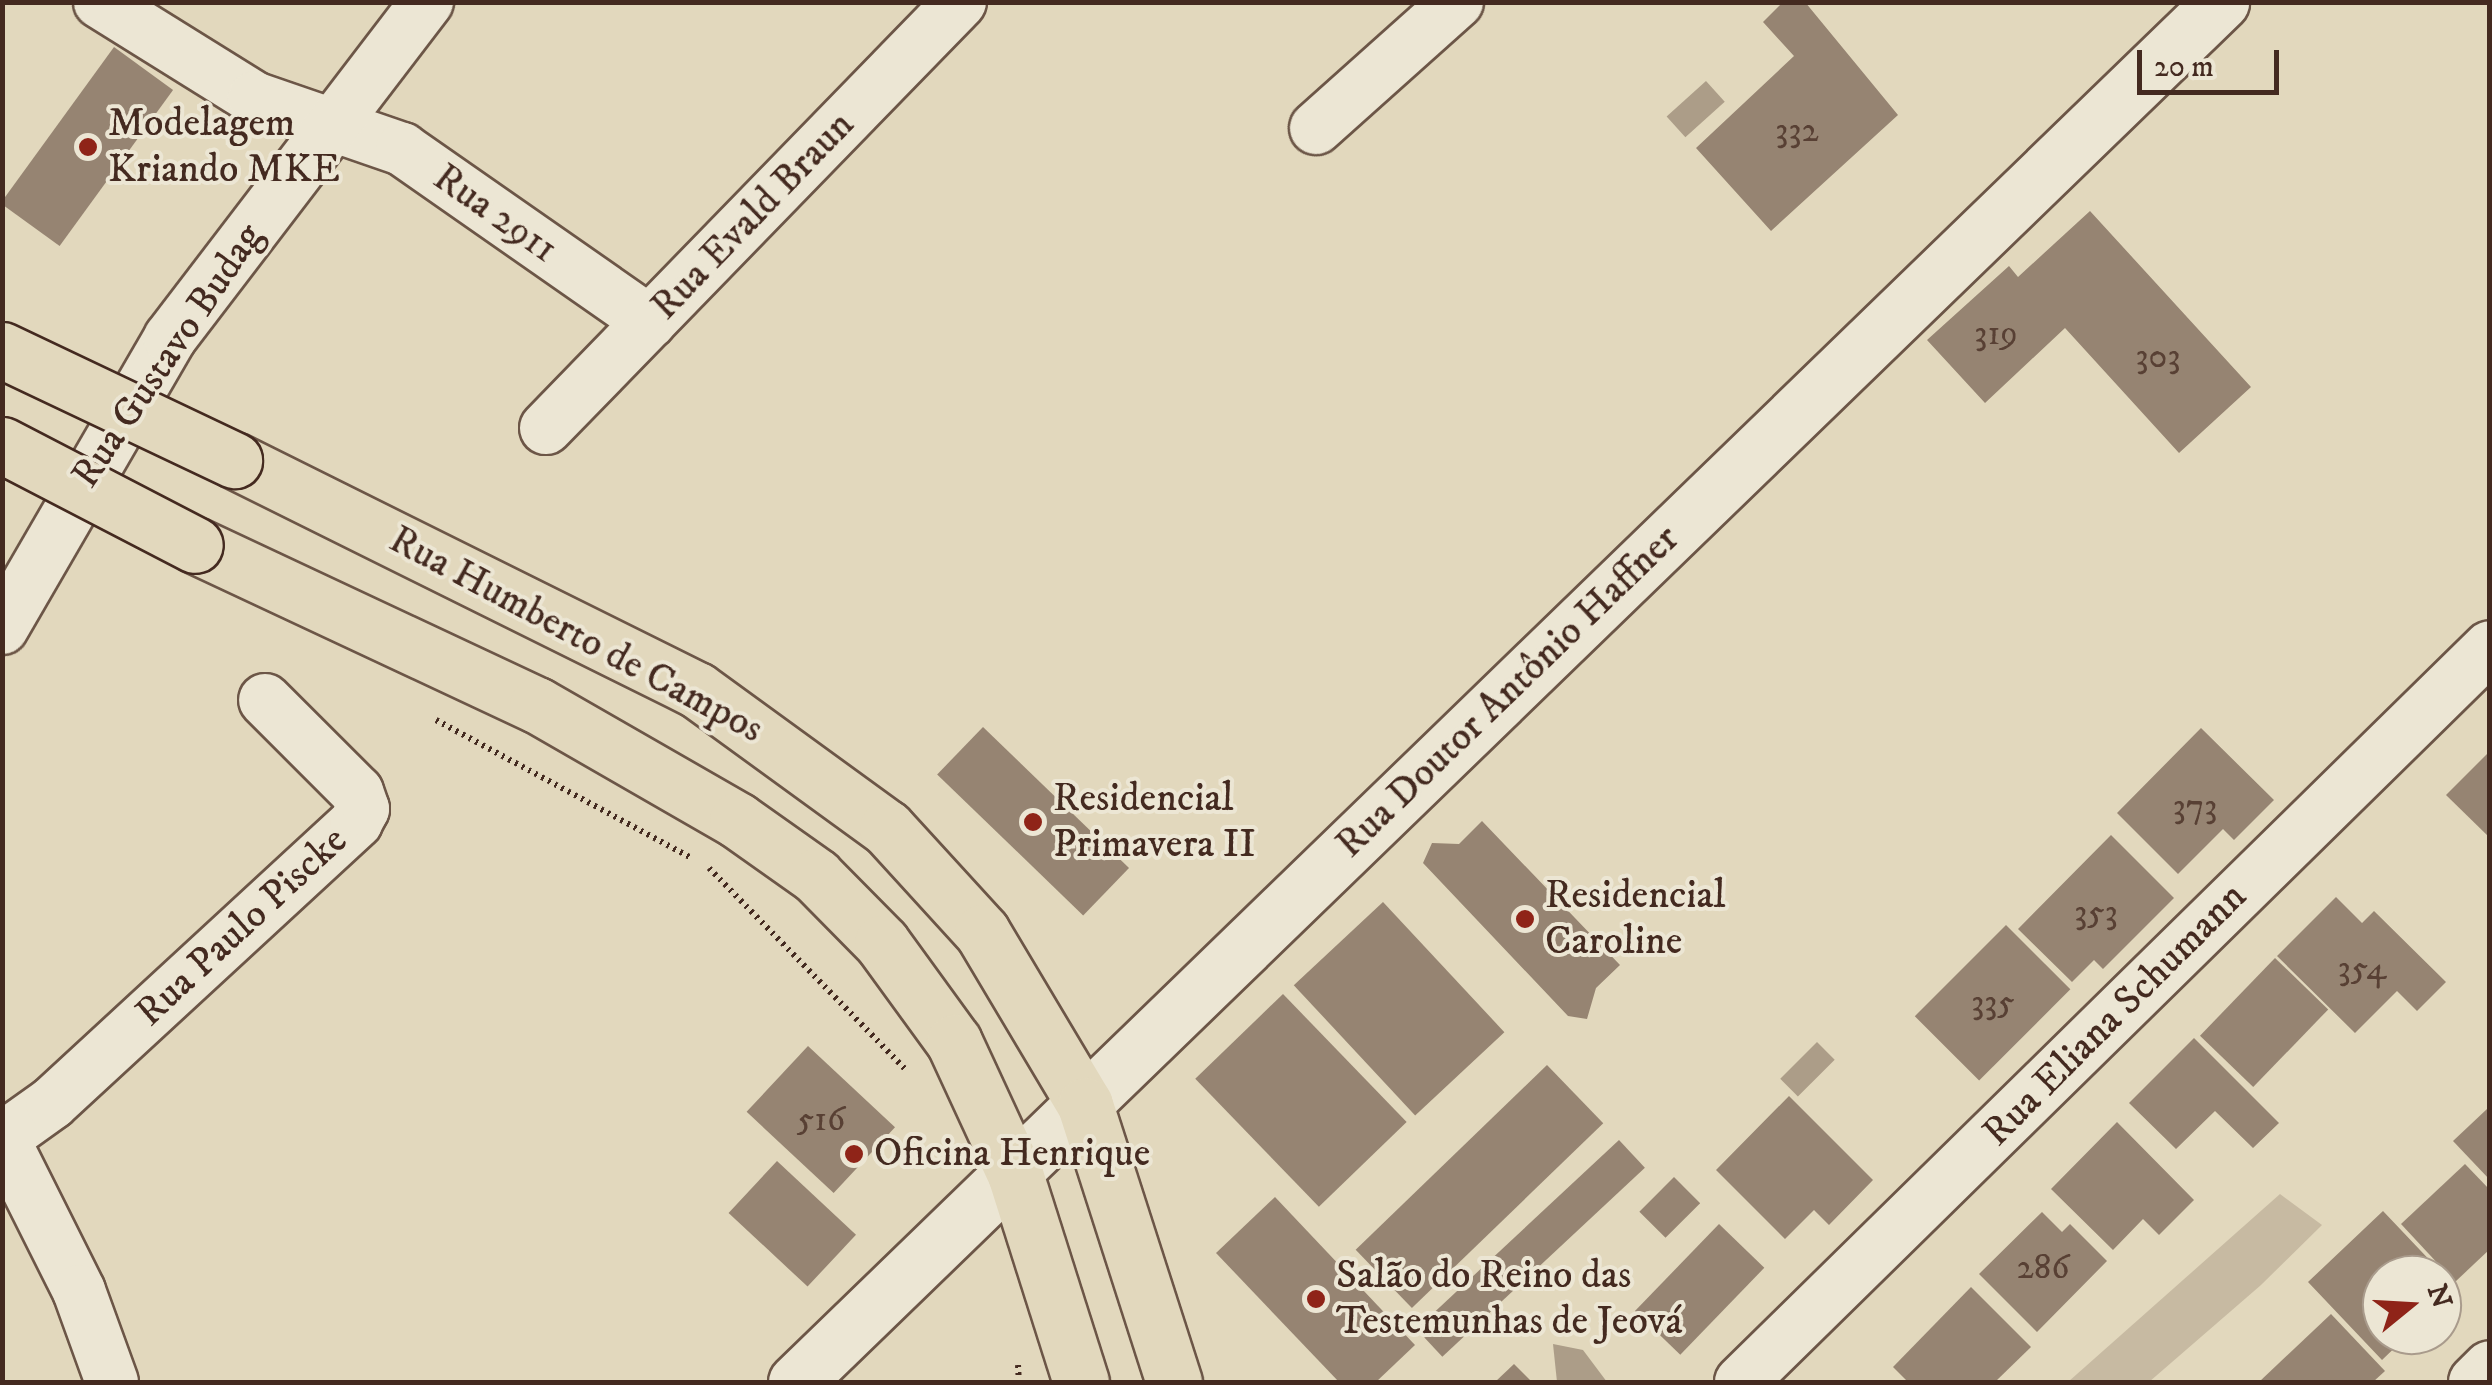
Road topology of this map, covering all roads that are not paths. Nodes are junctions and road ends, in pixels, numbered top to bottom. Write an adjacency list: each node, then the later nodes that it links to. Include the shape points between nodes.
1 (100, 2): 6 (street, Rua 2911, via 254,98)
2 (427, 2): 6 (street, Rua Gustavo Budag)
3 (960, 2): 8 (street, Rua Evald Braun)
4 (1458, 2): 7 (street)
5 (2221, 2): 15 (street, Rua Doutor Antônio Haffner)
6 (330, 125): 8 (street, Rua 2911, via 402,149); 12 (street, Rua Gustavo Budag, via 170,338)
7 (1316, 128)
8 (650, 322): 10 (street, Rua Evald Braun)
9 (2, 350): 15 (main road, Rua Humberto de Campos, bridge, via 611,646 781,745 887,828 982,932)
10 (546, 428)
11 (2, 445): 17 (main road, Rua Humberto de Campos, bridge, via 195,545 537,705 737,820 816,876 882,943 954,1042)
12 (2, 628)
13 (2490, 646): 23 (street, Rua Eliana Schumann)
14 (265, 700): 16 (street, Rua Paulo Piscke, via 357,792 363,809 356,822 52,1103)
15 (1086, 1105): 17 (street, Rua Doutor Antônio Haffner); 22 (main road, Rua Humberto de Campos)
16 (3, 1138): 19 (street, via 78,1291)
17 (1015, 1174): 20 (street, Rua Doutor Antônio Haffner); 21 (main road, Rua Humberto de Campos)
18 (2490, 1367): 24 (street)
19 (112, 1382)
20 (796, 1382)
21 (1081, 1382)
22 (1174, 1382)
23 (1742, 1382)
24 (2475, 1382)

